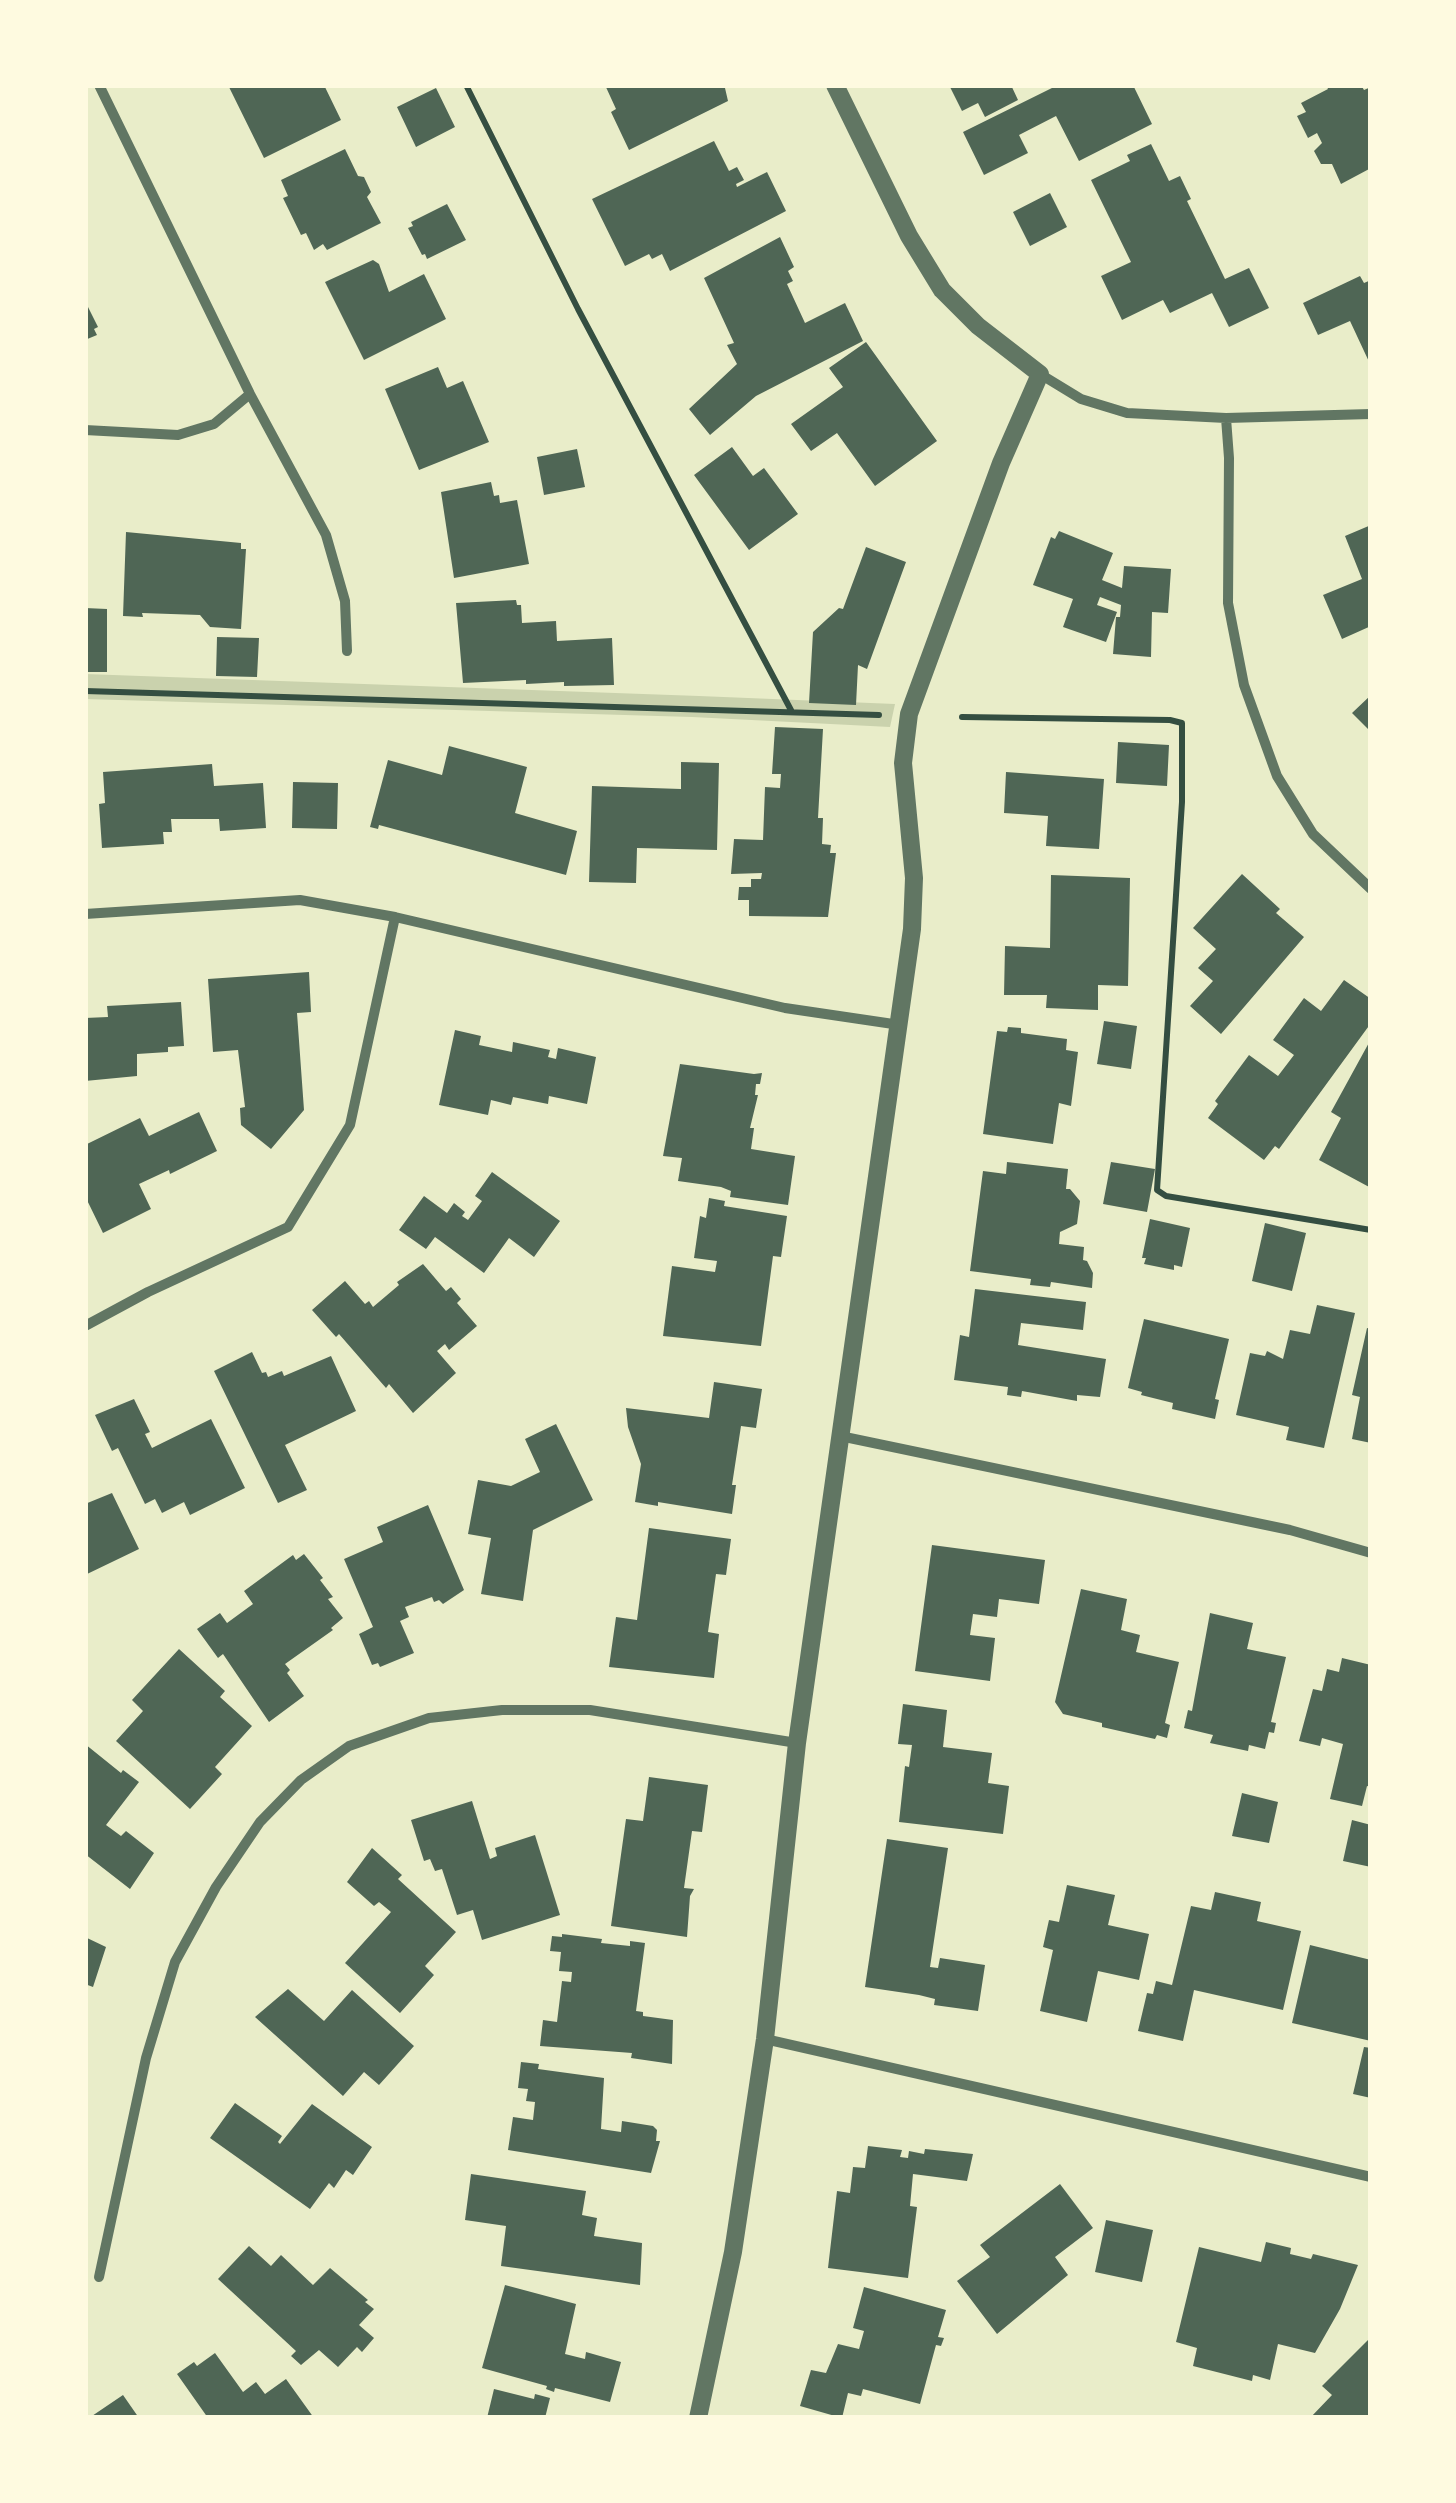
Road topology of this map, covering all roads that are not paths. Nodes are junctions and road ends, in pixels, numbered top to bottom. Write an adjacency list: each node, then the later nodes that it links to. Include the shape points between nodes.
1 (99, 85): 4 (street)
2 (835, 85): 3 (street, via 942,290)
3 (1040, 374): 6 (street, via 1081,399 1127,414); 12 (street, via 910,714 902,763 913,912)
4 (250, 394): 7 (street, via 214,424 178,435); 8 (street, via 326,535 345,601)
5 (1371, 414): 6 (street)
6 (1226, 418): 9 (street, via 1228,603 1244,684 1276,776 1314,834)
7 (85, 430)
8 (347, 651)
9 (1371, 889)
10 (85, 914): 11 (street, via 300,900)
11 (395, 917): 12 (street, via 786,1008); 13 (street, via 350,1124 288,1227)
12 (900, 1024): 14 (street)
13 (85, 1326)
14 (840, 1436): 15 (street); 16 (street)
15 (1371, 1552)
16 (798, 1743): 17 (street); 19 (street, via 590,1710 502,1710 429,1718 349,1746 301,1780 260,1822 175,1962 146,2058)
17 (765, 2039): 18 (street); 20 (street, via 733,2252)
18 (1371, 2177)
19 (99, 2277)
20 (698, 2418)

